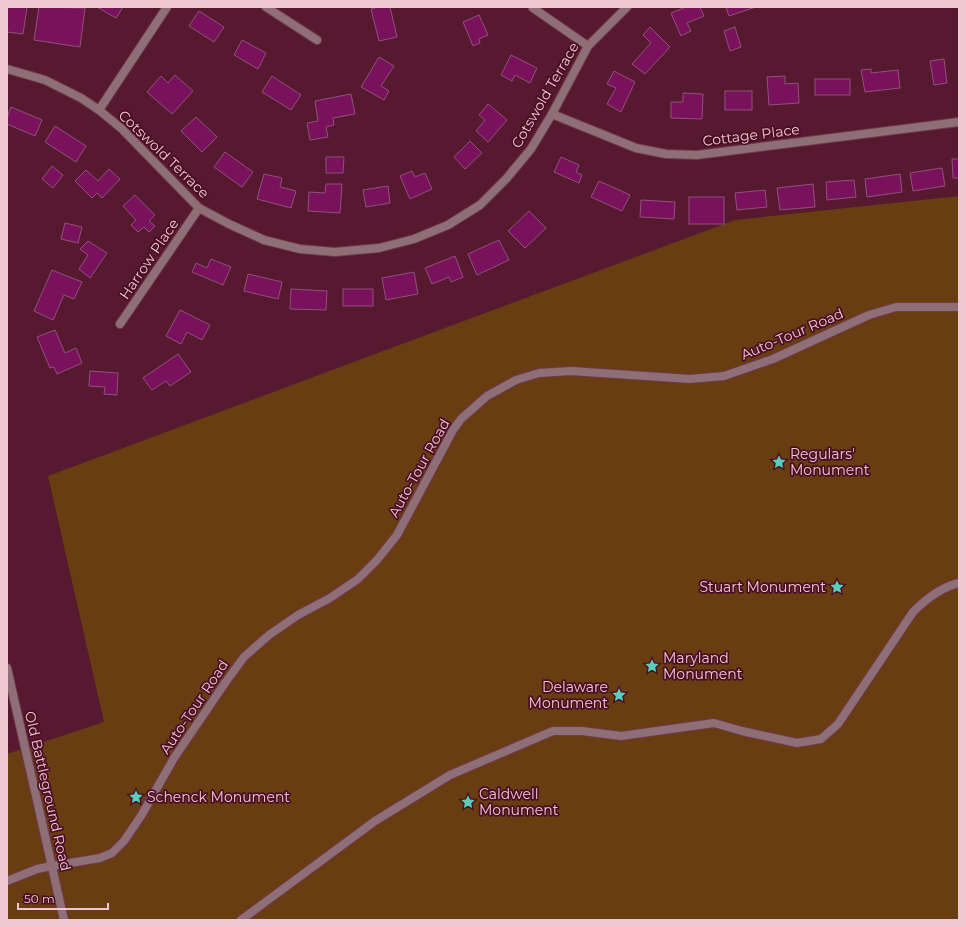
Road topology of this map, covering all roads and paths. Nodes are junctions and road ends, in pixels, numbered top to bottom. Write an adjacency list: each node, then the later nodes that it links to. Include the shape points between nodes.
1 (168, 7): 8 (street)
2 (266, 7): 5 (street)
3 (627, 7): 6 (street, Cotswold Terrace)
4 (533, 8): 6 (street)
5 (317, 40)
6 (588, 46): 9 (street, Cotswold Terrace)
7 (7, 69): 8 (street, Cotswold Terrace, via 45,80)
8 (99, 110): 11 (street, Cotswold Terrace, via 122,129)
9 (552, 114): 10 (street, Cottage Place, via 636,148 666,154 697,155); 11 (street, Cotswold Terrace, via 531,149 480,205 448,225 393,245 335,252 300,249 264,240)
10 (959, 122)
11 (199, 208): 13 (street, Harrow Place)
12 (959, 307): 16 (street, Auto-Tour Road, via 896,307 869,315 773,359 724,376 690,379 571,371 539,372 516,380 487,396 461,419 453,430 397,535 376,560 358,579 280,627 244,657 174,758 141,816 121,844 112,853 100,858)
13 (120, 324)
14 (959, 583): 19 (street, via 938,592 913,612 838,724 821,739 797,743 714,723 621,736 582,731 553,731 450,775 375,821)
15 (7, 668): 16 (street, Old Battleground Road)
16 (52, 866): 17 (street, Auto-Tour Road); 18 (street, Old Battleground Road)
17 (7, 881)
18 (64, 920)
19 (241, 920)

